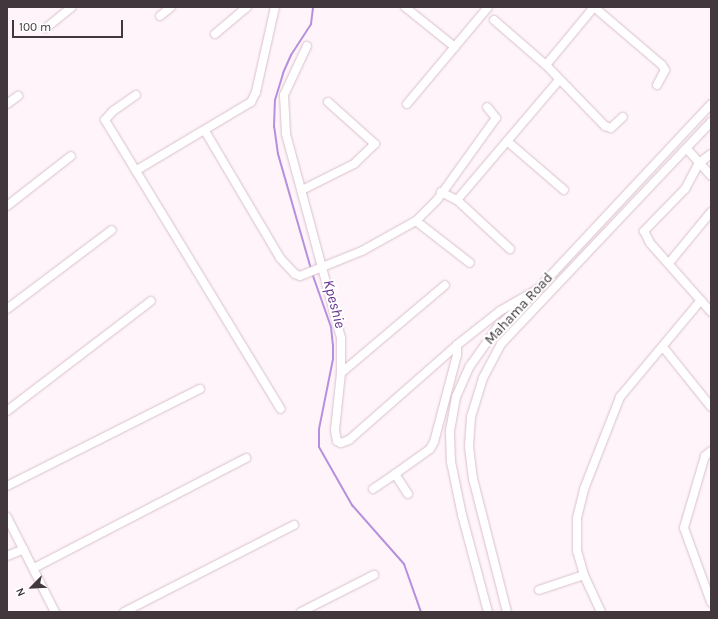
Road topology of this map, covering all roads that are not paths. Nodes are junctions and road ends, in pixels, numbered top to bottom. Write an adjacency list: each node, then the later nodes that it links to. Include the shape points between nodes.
1 (72, 7): 10 (street)
2 (171, 7): 8 (street)
3 (247, 7): 11 (street)
4 (275, 7): 26 (street, via 256,92 251,102)
5 (405, 7): 13 (street)
6 (488, 7): 13 (street)
7 (591, 8): 14 (street); 16 (street, via 662,65 665,70)
8 (160, 16)
9 (494, 20): 14 (street)
10 (46, 28)
11 (215, 34)
12 (307, 46): 34 (street, via 284,95 286,134)
13 (454, 47): 21 (street)
14 (546, 65): 15 (street)
15 (559, 80): 24 (street, via 608,128); 27 (street)
16 (657, 85)
17 (136, 95): 32 (street, via 106,116 105,120)
18 (18, 96): 20 (street)
19 (328, 102): 34 (street, via 375,144 354,164)
20 (7, 104)
21 (407, 104)
22 (711, 104): 47 (street, Mahama Road)
23 (487, 107): 36 (street, via 496,119)
24 (623, 117)
25 (711, 122): 28 (street, Mahama Road)
26 (205, 131): 32 (street); 45 (street, via 280,258 295,274 308,275)
27 (507, 141): 35 (street); 37 (street)
28 (687, 149): 31 (street); 78 (street, Mahama Road, via 501,344 482,378 471,417 469,446 473,479)
29 (711, 154): 31 (street)
30 (71, 156): 38 (street)
31 (699, 164): 33 (street); 44 (street, via 685,189 644,231 646,238)
32 (137, 170): 57 (street)
33 (711, 176)
34 (302, 190): 45 (street)
35 (564, 190)
36 (442, 192): 37 (street); 40 (street)
37 (457, 200): 42 (street)
38 (7, 206)
39 (711, 212): 44 (street)
40 (416, 221): 43 (street); 45 (street, via 362,251)
41 (112, 230): 50 (street)
42 (510, 249)
43 (470, 263)
44 (669, 263): 48 (street)
45 (321, 269): 54 (street, via 340,338)
46 (445, 285): 54 (street)
47 (538, 289): 52 (street, via 500,311); 77 (street, Mahama Road, via 497,328 470,366 456,397 450,431 451,462 458,500)
48 (701, 300): 51 (street); 53 (street)
49 (151, 301): 58 (street)
50 (7, 309)
51 (711, 312)
52 (457, 345): 54 (street, via 349,440 341,443 335,437); 61 (street, via 457,355 434,442 430,449)
53 (663, 347): 56 (street); 71 (street, via 620,397 584,489 577,518 577,551)
54 (341, 373)
55 (200, 389): 62 (street)
56 (711, 407)
57 (281, 409)
58 (7, 411)
59 (711, 451): 73 (street, via 705,456 684,528)
60 (246, 458): 69 (street)
61 (395, 474): 63 (street); 64 (street)
62 (7, 486)
63 (373, 489)
64 (408, 494)
65 (7, 517): 67 (street)
66 (294, 525): 75 (street)
67 (24, 549): 68 (street); 69 (street)
68 (7, 556)
69 (34, 568): 74 (street)
70 (374, 575): 76 (street)
71 (584, 575): 72 (street); 79 (street)
72 (539, 590)
73 (711, 602)
74 (55, 612)
75 (124, 612)
76 (301, 612)
77 (488, 612)
78 (507, 612)
79 (601, 612)

